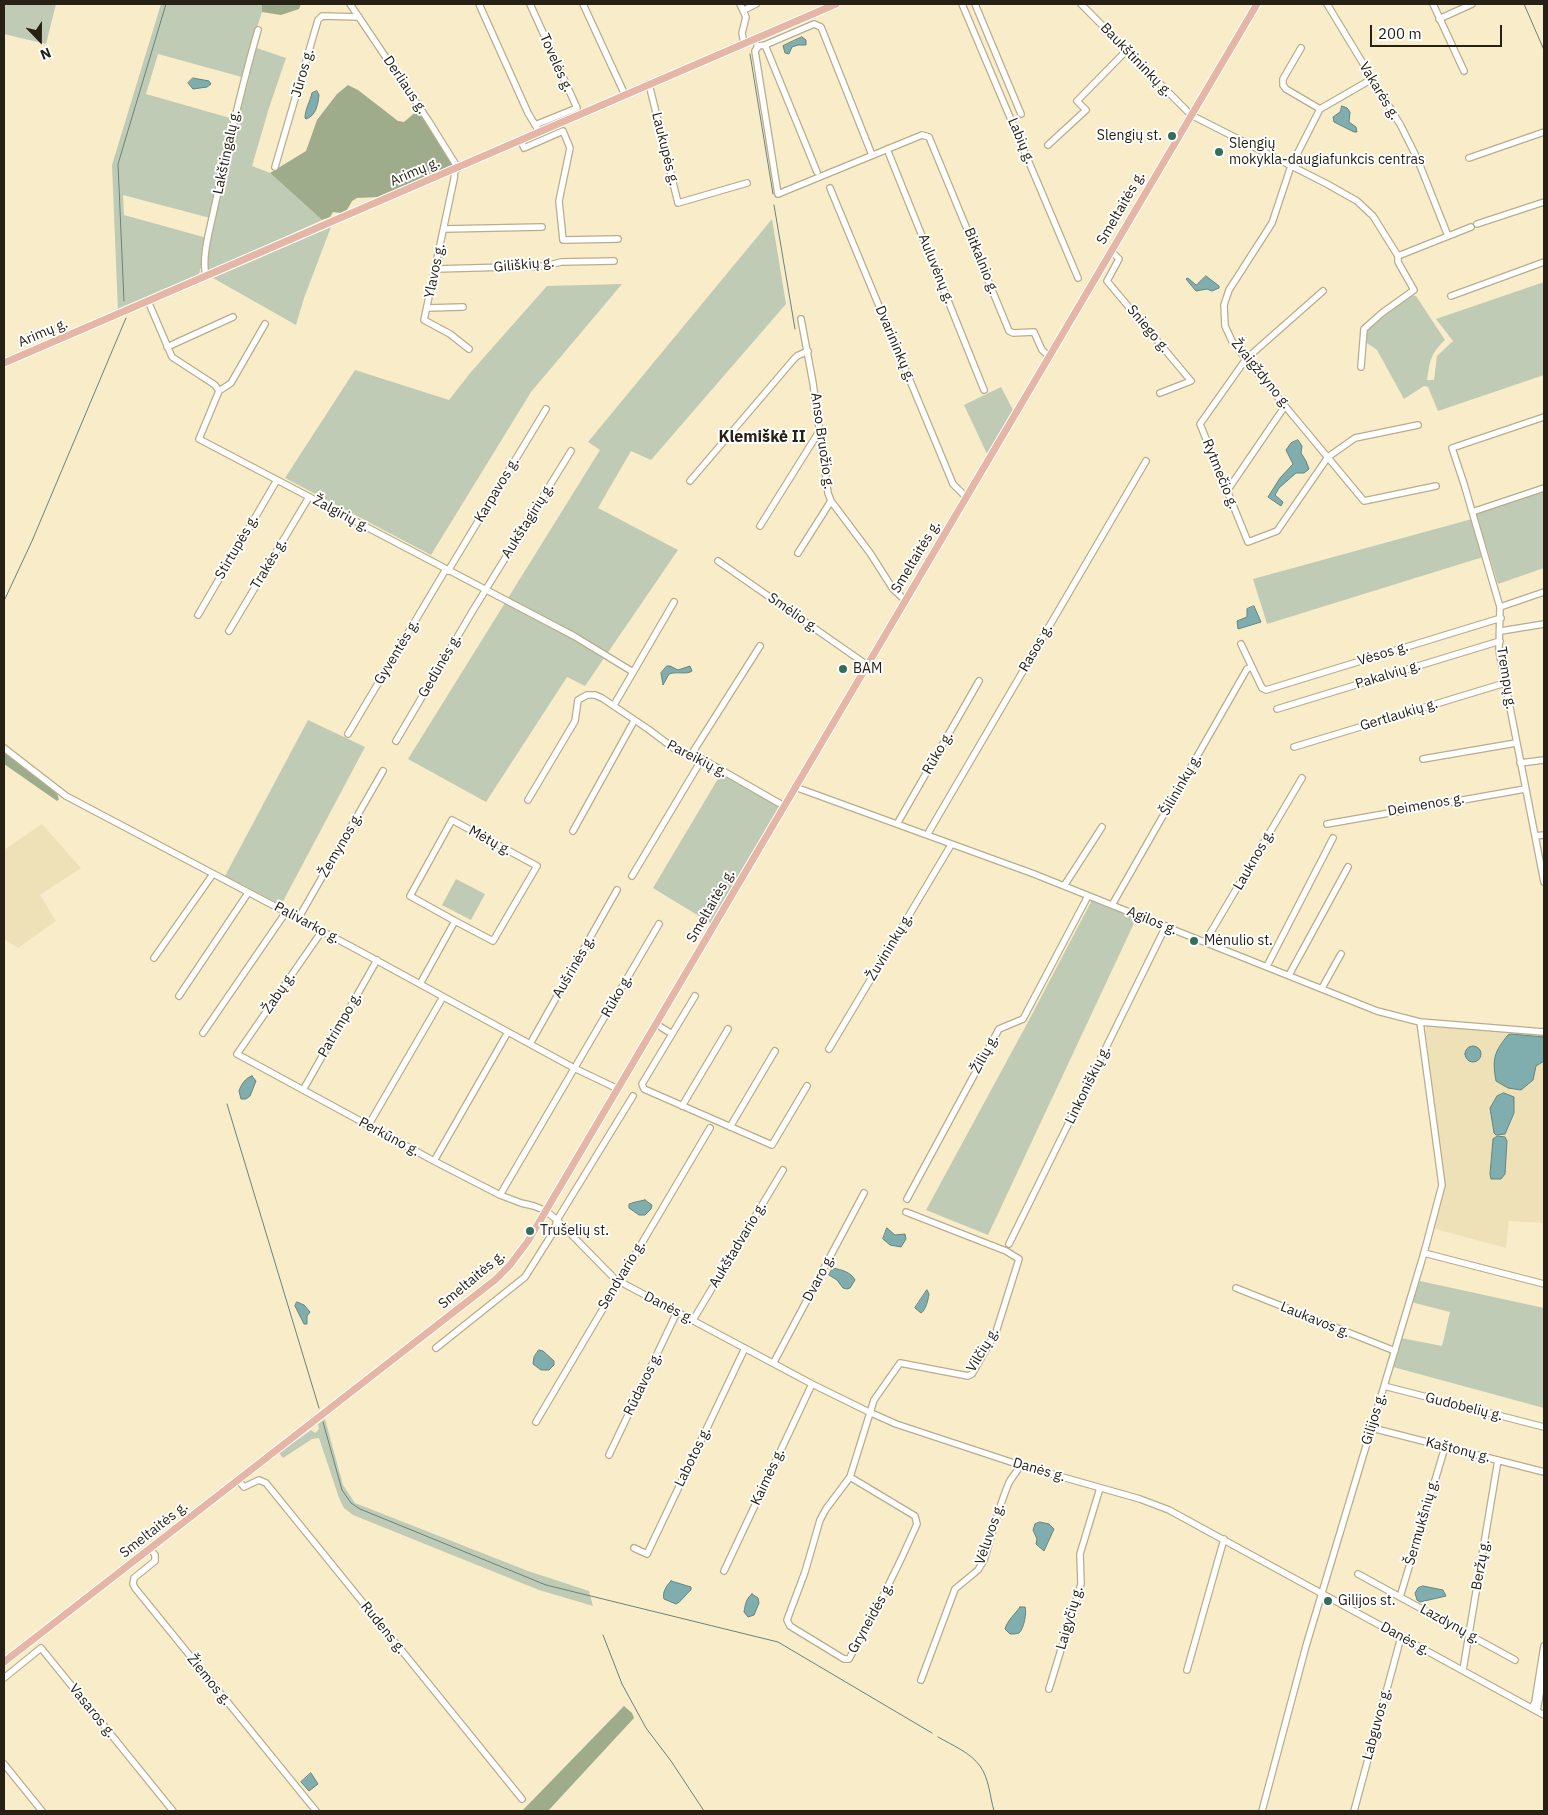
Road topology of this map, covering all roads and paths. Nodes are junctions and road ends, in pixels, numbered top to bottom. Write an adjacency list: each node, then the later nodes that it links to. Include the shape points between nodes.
1 (350, 4): 16 (street, Derliaus g.)
2 (479, 4): 31 (street)
3 (530, 4): 31 (street, Tovelės g., via 577,108)
4 (583, 4): 27 (street)
5 (740, 4): 15 (street)
6 (756, 4): 15 (street)
7 (836, 4): 19 (main road, Arimų g.)
8 (962, 4): 55 (street, Labių g.)
9 (975, 4): 29 (street)
10 (1081, 4): 23 (street, Baukštininkų g.)
11 (1257, 4): 30 (main road, Smeltaitės g.)
12 (1327, 4): 25 (street, Vakarės g.)
13 (1433, 4): 17 (street)
14 (1472, 4): 17 (street)
15 (744, 10): 20 (street)
16 (359, 16): 39 (street, Jūros g., via 322,16 318,20); 40 (street, Derliaus g.)
17 (1440, 19): 24 (street)
18 (258, 30): 54 (street, Lakštingalų g., via 233,120 209,234)
19 (752, 40): 20 (main road, Arimų g.); 21 (street)
20 (744, 43): 26 (main road, Arimų g.)
21 (761, 46): 36 (street, via 814,24 821,27); 36 (street, via 755,51 778,194); 41 (street)
22 (1301, 48): 28 (street, via 1283,79 1283,85 1286,90)
23 (1127, 50): 30 (street, Baukštininkų g.); 34 (street, via 1077,101 1086,110)
24 (1464, 71)
25 (1372, 78): 28 (street); 47 (street, Vakarės g., via 1417,158)
26 (649, 84): 27 (main road, Arimų g.); 42 (street, Laukupės g., via 678,203)
27 (624, 95): 31 (main road, Arimų g.)
28 (1320, 109): 38 (street, Žvaigždyno g.)
29 (1021, 114)
30 (1191, 115): 38 (street, Baukštininkų g.); 49 (main road, Smeltaitės g.)
31 (537, 129): 33 (main road, Arimų g.)
32 (1544, 132): 37 (street)
33 (521, 140): 40 (main road, Arimų g.); 48 (street, via 524,148 563,131 570,148 559,201 563,240)
34 (1048, 145)
35 (887, 149): 36 (street); 67 (street, Bitkalnio g., via 922,135 929,137 1009,330 1013,333 1034,332 1042,350); 72 (street, Auluvėnų g.)
36 (872, 155)
37 (1469, 158)
38 (1290, 166): 50 (street, Baukštininkų g., via 1363,205); 68 (street, Žvaigždyno g., via 1272,223 1225,299 1225,326 1232,342)
39 (275, 167)
40 (456, 168): 46 (street, Ylavos g.); 54 (main road, Arimų g.)
41 (817, 172)
42 (747, 183)
43 (830, 188): 88 (street, Dvarininkų g., via 953,484)
44 (1544, 202): 47 (street)
45 (542, 227): 46 (street)
46 (444, 229): 53 (street, Ylavos g.)
47 (1448, 236): 50 (street)
48 (618, 239)
49 (1111, 250): 67 (main road, Smeltaitės g.); 73 (street, Sniego g., via 1119,259 1107,281 1191,381)
50 (1398, 256): 70 (street, Baukštininkų g., via 1398,262 1414,290 1364,329)
51 (614, 261): 53 (street, Giliškių g.)
52 (1544, 262): 57 (street)
53 (435, 269): 60 (street, Ylavos g.)
54 (206, 276): 58 (main road, Arimų g.)
55 (1078, 278)
56 (1324, 291): 68 (street)
57 (1451, 296)
58 (148, 301): 64 (street); 69 (main road, Arimų g.)
59 (463, 307): 60 (street)
60 (427, 308): 65 (street, Ylavos g., via 424,320)
61 (233, 317): 64 (street)
62 (801, 319): 66 (street, Anso Bruožio g.)
63 (265, 324): 71 (street, via 232,383)
64 (167, 347): 71 (street, via 172,357)
65 (469, 349)
66 (808, 351): 78 (street, Anso Bruožio g.); 83 (street, via 794,359)
67 (1049, 356): 88 (main road, Smeltaitės g.)
68 (1246, 359): 74 (street, Žvaigždyno g.); 86 (street, Rytmečio g., via 1200,424)
69 (4, 363)
70 (1362, 367)
71 (219, 390): 82 (street, Žalgirių g., via 199,439)
72 (984, 390)
73 (1160, 392)
74 (1285, 406): 80 (street, Žvaigždyno g.); 86 (street)
75 (546, 409): 94 (street, Karpavos g.)
76 (1544, 416): 90 (street, Trempų g., via 1452,448)
77 (1418, 425): 80 (street, via 1355,438)
78 (820, 430): 89 (street, Anso Bruožio g.); 91 (street)
79 (571, 451): 95 (street, Aukštagirių g.)
80 (1328, 456): 84 (street, Žvaigždyno g., via 1364,501); 86 (street, Rytmečio g., via 1277,531 1248,542)
81 (1146, 461): 136 (street, Rasos g.)
82 (276, 480): 87 (street, Žalgirių g.); 100 (street, Stirtupės g.)
83 (690, 481)
84 (1436, 486)
85 (1544, 488): 90 (street)
86 (1227, 491)
87 (308, 497): 94 (street, Žalgirių g.); 104 (street, Trakės g.)
88 (966, 497): 97 (main road, Smeltaitės g.)
89 (831, 501): 92 (street); 97 (street, Anso Bruožio g.)
90 (1472, 512): 99 (street, Trempų g.)
91 (760, 526)
92 (798, 552)
93 (718, 562): 108 (street, Smėlio g.)
94 (447, 570): 95 (street, Žalgirių g.); 116 (street, Gyventės g.)
95 (485, 590): 110 (street, Žalgirių g., via 574,636); 117 (street, Gedūnės g.)
96 (1544, 592): 99 (street)
97 (905, 600): 108 (main road, Smeltaitės g.)
98 (674, 602): 110 (street)
99 (1500, 607): 101 (street, Trempų g.)
100 (198, 615)
101 (1500, 618): 103 (street, Trempų g.); 109 (street, Vėsos g., via 1266,690)
102 (1544, 624): 103 (street)
103 (1500, 631): 105 (street, Trempų g.)
104 (229, 632)
105 (1500, 641): 112 (street, Trempų g.); 114 (street, Pakalvių g.)
106 (1240, 644): 109 (street)
107 (760, 646): 121 (street)
108 (867, 665): 128 (main road, Smeltaitės g.)
109 (1251, 667): 149 (street, Šilininkų g.)
110 (633, 672): 113 (street)
111 (978, 681): 132 (street, Rūko g.)
112 (1505, 683): 118 (street, Trempų g.); 119 (street, Gertlaukių g.)
113 (614, 705): 115 (street, Pareikių g.); 130 (street, Pareikių g., via 595,695 578,700 575,721)
114 (1277, 709)
115 (634, 721): 121 (street, Pareikių g., via 676,750); 135 (street)
116 (348, 734)
117 (396, 741)
118 (1516, 743): 123 (street); 125 (street, Trempų g.)
119 (1294, 747)
120 (4, 748): 142 (street, Palivarko g., via 66,796)
121 (691, 755): 122 (street, Pareikių g.)
122 (702, 759): 131 (street, Pareikių g.); 143 (street)
123 (1423, 759)
124 (1544, 760): 125 (street)
125 (1520, 763): 129 (street, Trempų g.)
126 (383, 771): 151 (street, Žemynos g.)
127 (1302, 778): 156 (street, Lauknos g.)
128 (796, 787): 131 (main road, Smeltaitės g.); 132 (street, Agilos g.)
129 (1525, 789): 133 (street, Deimenos g.); 138 (street, Trempų g.)
130 (528, 800)
131 (784, 806): 168 (main road, Smeltaitės g.)
132 (896, 824): 136 (street, Agilos g.)
133 (1327, 824)
134 (1102, 827): 145 (street)
135 (573, 831)
136 (927, 835): 140 (street, Agilos g.)
137 (1544, 835): 138 (street)
138 (1534, 836): 144 (street, Trempų g.)
139 (1333, 838): 160 (street)
140 (951, 845): 145 (street, Agilos g.); 175 (street, Žuvininkų g.)
141 (1348, 867): 161 (street)
142 (213, 874): 147 (street, Palivarko g.); 158 (street)
143 (632, 876)
144 (1544, 882)
145 (1064, 886): 148 (street, Agilos g.)
146 (617, 890): 174 (street, Aušrinės g.)
147 (248, 893): 150 (street, Palivarko g.); 164 (street)
148 (1088, 896): 149 (street, Agilos g.); 191 (street, Žilių g., via 1023,1019 999,1028)
149 (1112, 905): 154 (street, Agilos g.)
150 (286, 912): 151 (street, Palivarko g.); 170 (street)
151 (298, 919): 155 (street, Palivarko g.)
152 (455, 921): 152 (street, Mėtų g., via 493,941 537,866 452,820 410,896); 162 (street)
153 (659, 924): 178 (street, Rūko g.)
154 (1166, 926): 156 (street, Agilos g.); 195 (street, Linkoniškių g.)
155 (322, 931): 159 (street, Palivarko g.); 177 (street, Žabų g.)
156 (1205, 942): 160 (street, Agilos g.)
157 (1341, 954): 163 (street)
158 (154, 958)
159 (377, 960): 162 (street, Palivarko g.); 181 (street, Patrimpo g.)
160 (1267, 966): 161 (street, Agilos g.)
161 (1289, 975): 163 (street, Agilos g.)
162 (420, 984): 166 (street, Palivarko g.)
163 (1322, 988): 167 (street, Agilos g., via 1377,1010)
164 (179, 996)
165 (695, 996): 173 (street)
166 (444, 997): 171 (street, Palivarko g.); 184 (street)
167 (1420, 1022): 172 (street, Agilos g.); 196 (street, Gilijos g., via 1442,1185)
168 (656, 1024): 173 (street); 180 (main road, Smeltaitės g.)
169 (728, 1029): 183 (street)
170 (203, 1032)
171 (508, 1032): 174 (street, Palivarko g.); 187 (street)
172 (1544, 1032)
173 (672, 1034): 183 (street, via 642,1084 644,1089)
174 (530, 1044): 178 (street, Palivarko g.)
175 (829, 1049)
176 (775, 1051): 185 (street)
177 (237, 1054): 181 (street, Perkūno g.)
178 (574, 1068): 180 (street, Palivarko g.); 190 (street, Rūko g.)
179 (807, 1086): 185 (street, via 772,1145)
180 (618, 1089): 192 (main road, Smeltaitės g.)
181 (303, 1090): 184 (street, Perkūno g.)
182 (633, 1096): 194 (street)
183 (682, 1106): 185 (street)
184 (368, 1126): 187 (street, Perkūno g.)
185 (730, 1127)
186 (710, 1128): 197 (street, Sendvario g.)
187 (434, 1162): 190 (street, Perkūno g.)
188 (783, 1170): 201 (street, Aukštadvario g.)
189 (864, 1193): 205 (street, Dvaro g.)
190 (500, 1195): 192 (street, Perkūno g.)
191 (906, 1199)
192 (546, 1211): 194 (street, Danės g.); 218 (main road, Smeltaitės g., via 516,1258 495,1280)
193 (906, 1212): 208 (street, Vilčių g., via 1019,1259 996,1332 972,1374 968,1376 900,1363 874,1400)
194 (557, 1220): 197 (street, Danės g.); 202 (street, via 525,1277)
195 (1009, 1244)
196 (1424, 1253): 198 (street); 204 (street, Gilijos g.)
197 (618, 1281): 200 (street, Danės g.); 209 (street, Sendvario g.)
198 (1544, 1284)
199 (1236, 1288): 204 (street, Laukavos g.)
200 (677, 1312): 201 (street, Danės g.); 213 (street, Rūdavos g.)
201 (693, 1320): 203 (street, Danės g.)
202 (436, 1348)
203 (745, 1348): 205 (street, Danės g.); 222 (street, Labotos g., via 647,1554)
204 (1395, 1351): 207 (street, Gilijos g.)
205 (774, 1362): 206 (street, Danės g.)
206 (812, 1384): 208 (street, Danės g.); 223 (street, Kaimės g.)
207 (1384, 1386): 210 (street, Gudobelių g.); 211 (street, Gilijos g.)
208 (870, 1412): 215 (street, Danės g.); 217 (street, Gryneidės g.)
209 (536, 1422)
210 (1544, 1427)
211 (1372, 1428): 212 (street, Kaštonų g.); 225 (street, Gilijos g.)
212 (1445, 1447): 214 (street, Kaštonų g.); 226 (street, Šermukšnių g.)
213 (609, 1455)
214 (1498, 1460): 216 (street, Kaštonų g.); 227 (street, Beržų g.)
215 (1020, 1466): 219 (street, Danės g.); 236 (street, Vėluvos g., via 1011,1476 984,1560 978,1570 954,1589)
216 (1544, 1472)
217 (850, 1477): 217 (street, Gryneidės g., via 915,1516 917,1524 870,1623 849,1658 844,1659 790,1626 786,1620 820,1520)
218 (238, 1480): 221 (main road, Smeltaitės g.); 242 (street, Rudens g., via 244,1487 259,1480 266,1483)
219 (1100, 1488): 220 (street, Danės g., via 1169,1510); 237 (street, Laigyčių g., via 1080,1554 1081,1584)
220 (1224, 1539): 225 (street, Danės g.); 232 (street)
221 (150, 1548): 231 (main road, Smeltaitės g.); 245 (street, Žiemos g., via 155,1554 155,1561 134,1578 135,1588)
222 (634, 1548)
223 (724, 1571)
224 (1358, 1574): 226 (street, Lazdynų g.)
225 (1322, 1592): 228 (street, Danės g.); 246 (street, Gilijos g.)
226 (1400, 1597): 227 (street, Lazdynų g.)
227 (1468, 1634): 230 (street, Lazdynų g.); 233 (street, Beržų g.)
228 (1401, 1637): 233 (street, Danės g.); 247 (street, Labguvos g.)
229 (1544, 1646): 239 (street)
230 (1515, 1660)
231 (4, 1662)
232 (1187, 1670)
233 (1463, 1670): 239 (street, Danės g.)
234 (1544, 1671): 238 (street)
235 (4, 1678): 244 (street, Vasaros g., via 41,1648)
236 (921, 1680)
237 (1050, 1689)
238 (1543, 1689): 239 (street)
239 (1534, 1710): 240 (street, Danės g.)
240 (1544, 1715)
241 (4, 1764): 243 (street)
242 (522, 1799)
243 (42, 1811)
244 (174, 1811)
245 (316, 1811)
246 (1262, 1811)
247 (1354, 1811)

